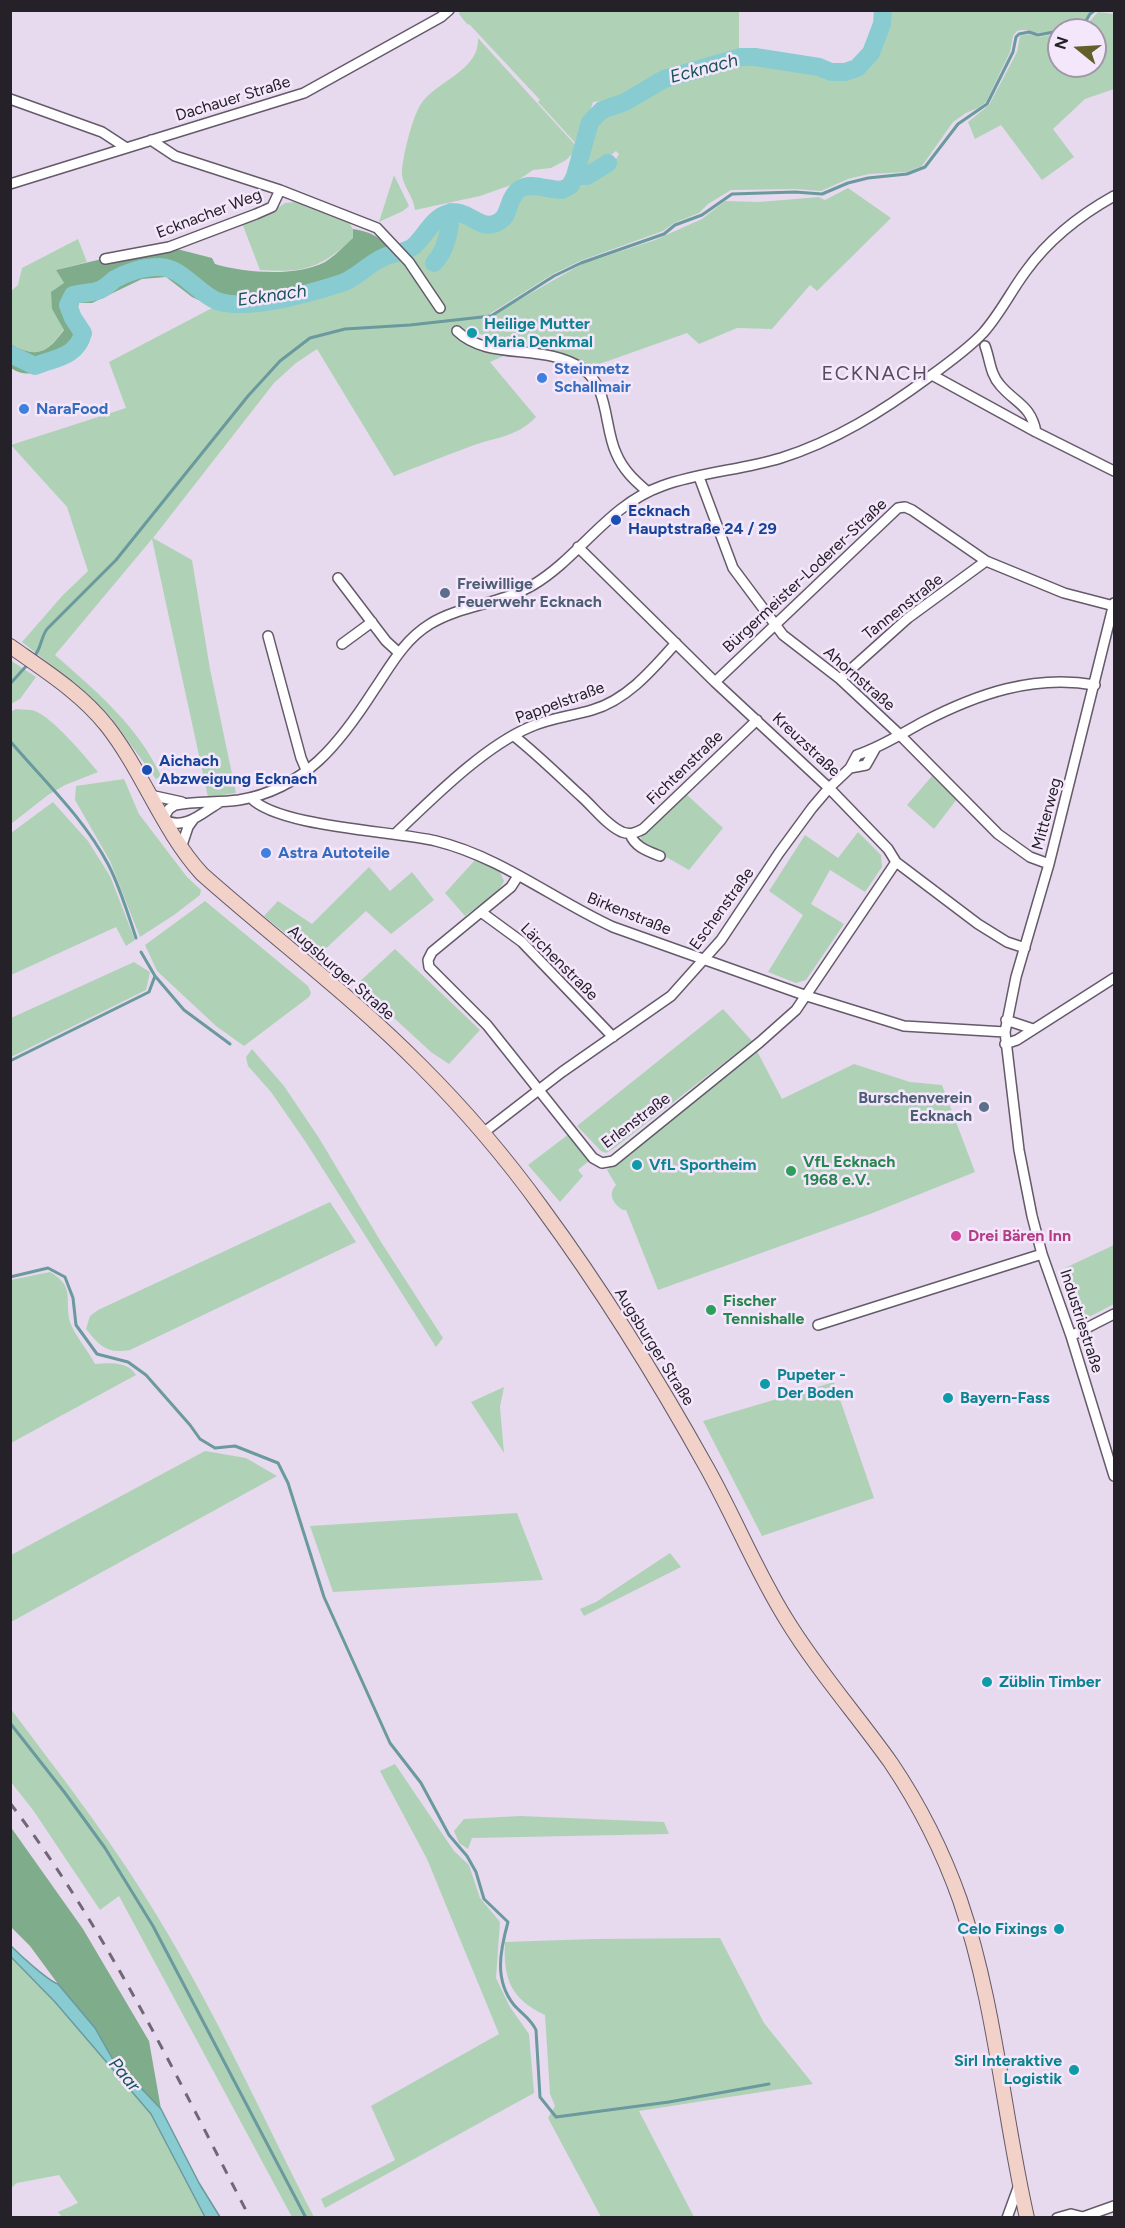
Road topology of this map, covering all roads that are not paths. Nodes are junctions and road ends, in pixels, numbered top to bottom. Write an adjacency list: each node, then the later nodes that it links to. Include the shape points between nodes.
1 (449, 10): 3 (street, Dachauer Straße, via 304,93)
2 (10, 99): 4 (street, via 102,132)
3 (152, 140): 4 (street, Dachauer Straße); 6 (street, Ecknacher Weg, via 175,156)
4 (125, 147): 5 (street, Dachauer Straße)
5 (10, 184)
6 (280, 190): 8 (street, Ecknacher Weg, via 272,207 256,214 169,247); 9 (street, Ecknacher Weg, via 377,228 409,262)
7 (1114, 196): 12 (street, via 1085,214 1041,252 980,336)
8 (105, 259)
9 (440, 308)
10 (456, 331): 16 (street, via 489,347 557,357 582,368 597,384 619,461)
11 (985, 346): 13 (street, via 994,376 1026,407)
12 (932, 375): 13 (street); 15 (street, via 864,422 815,446)
13 (1036, 432): 14 (street)
14 (1114, 471)
15 (699, 477): 16 (street); 22 (street, Ahornstraße, via 733,568)
16 (648, 492): 17 (street, via 619,510)
17 (578, 547): 24 (street, Kreuzstraße); 27 (street, via 533,585 502,600 439,619 413,636)
18 (987, 561): 20 (street, Bürgermeister-Loderer-Straße, via 1064,593); 22 (street, Bürgermeister-Loderer-Straße, via 912,510 898,508); 28 (street, Tannenstraße, via 908,618)
19 (338, 578): 21 (street)
20 (1114, 604): 30 (street, Mitterweg)
21 (372, 622): 25 (street); 27 (street)
22 (776, 624): 28 (street, Ahornstraße, via 783,635); 29 (street, Bürgermeister-Loderer-Straße)
23 (268, 636): 34 (street)
24 (676, 643): 29 (street, Kreuzstraße); 33 (street, Pappelstraße, via 631,689 612,702 530,727)
25 (342, 644)
26 (13, 648): 36 (main road, Augsburger Straße, via 83,701 106,725)
27 (398, 652): 34 (street, via 346,730)
28 (840, 679): 32 (street, Ahornstraße)
29 (715, 682): 31 (street, Kreuzstraße)
30 (1095, 685): 32 (street, Eschenstraße, via 1038,682 993,691); 47 (street, Mitterweg)
31 (758, 720): 35 (street, Kreuzstraße); 43 (street, Fichtenstraße, via 643,829)
32 (900, 735): 35 (street, Eschenstraße, via 857,755 850,768); 47 (street, Ahornstraße, via 998,834 1030,857)
33 (514, 736): 42 (street, Pappelstraße, via 466,770); 43 (street, via 611,825)
34 (307, 772): 37 (street, via 278,789)
35 (829, 788): 46 (street, Kreuzstraße); 51 (street, Eschenstraße)
36 (150, 795): 39 (street); 40 (main road, Augsburger Straße)
37 (251, 798): 38 (street); 42 (street, Birkenstraße, via 258,805 289,816)
38 (220, 802): 39 (street); 41 (street)
39 (188, 803): 40 (street, via 169,809)
40 (163, 819): 41 (street, via 176,824); 44 (main road, Augsburger Straße)
41 (193, 820): 44 (street)
42 (395, 834): 48 (street, Birkenstraße, via 474,852)
43 (630, 834): 45 (street, via 641,848)
44 (181, 848): 60 (main road, Augsburger Straße, via 202,873 421,1065)
45 (660, 856)
46 (896, 862): 50 (street, Kreuzstraße, via 978,924 1006,942); 53 (street, Erlenstraße)
47 (1049, 864): 50 (street, Mitterweg)
48 (518, 876): 49 (street, Erlenstraße); 51 (street, Birkenstraße, via 613,927)
49 (481, 912): 57 (street, Lärchenstraße, via 522,942); 59 (street, Erlenstraße, via 432,952 429,967 487,1025)
50 (1025, 948): 54 (street, Mitterweg)
51 (705, 959): 53 (street, Birkenstraße); 57 (street, Eschenstraße, via 670,996)
52 (1114, 978): 55 (street)
53 (807, 996): 56 (street, Birkenstraße, via 904,1026); 59 (street, Erlenstraße, via 760,1042 613,1161 602,1163 593,1158)
54 (1006, 1020): 55 (street); 56 (street, Mitterweg)
55 (1033, 1029): 58 (street)
56 (1005, 1032): 58 (street, Industriestraße)
57 (613, 1037): 59 (street, Eschenstraße)
58 (1005, 1044): 61 (street, Industriestraße, via 1019,1150)
59 (539, 1090): 60 (street, Eschenstraße)
60 (483, 1133): 66 (main road, Augsburger Straße, via 540,1204 593,1280 698,1452 795,1634 892,1765 923,1814 943,1856 975,1950)
61 (1042, 1254): 63 (street); 64 (street, Industriestraße)
62 (1114, 1314): 64 (street)
63 (818, 1325)
64 (1071, 1336): 65 (street, Industriestraße)
65 (1114, 1476)
66 (1019, 2185): 68 (street); 69 (main road, Augsburger Straße)
67 (1114, 2205): 71 (street)
68 (1007, 2217)
69 (1027, 2217)
70 (1057, 2217): 71 (street)
71 (1083, 2217)

